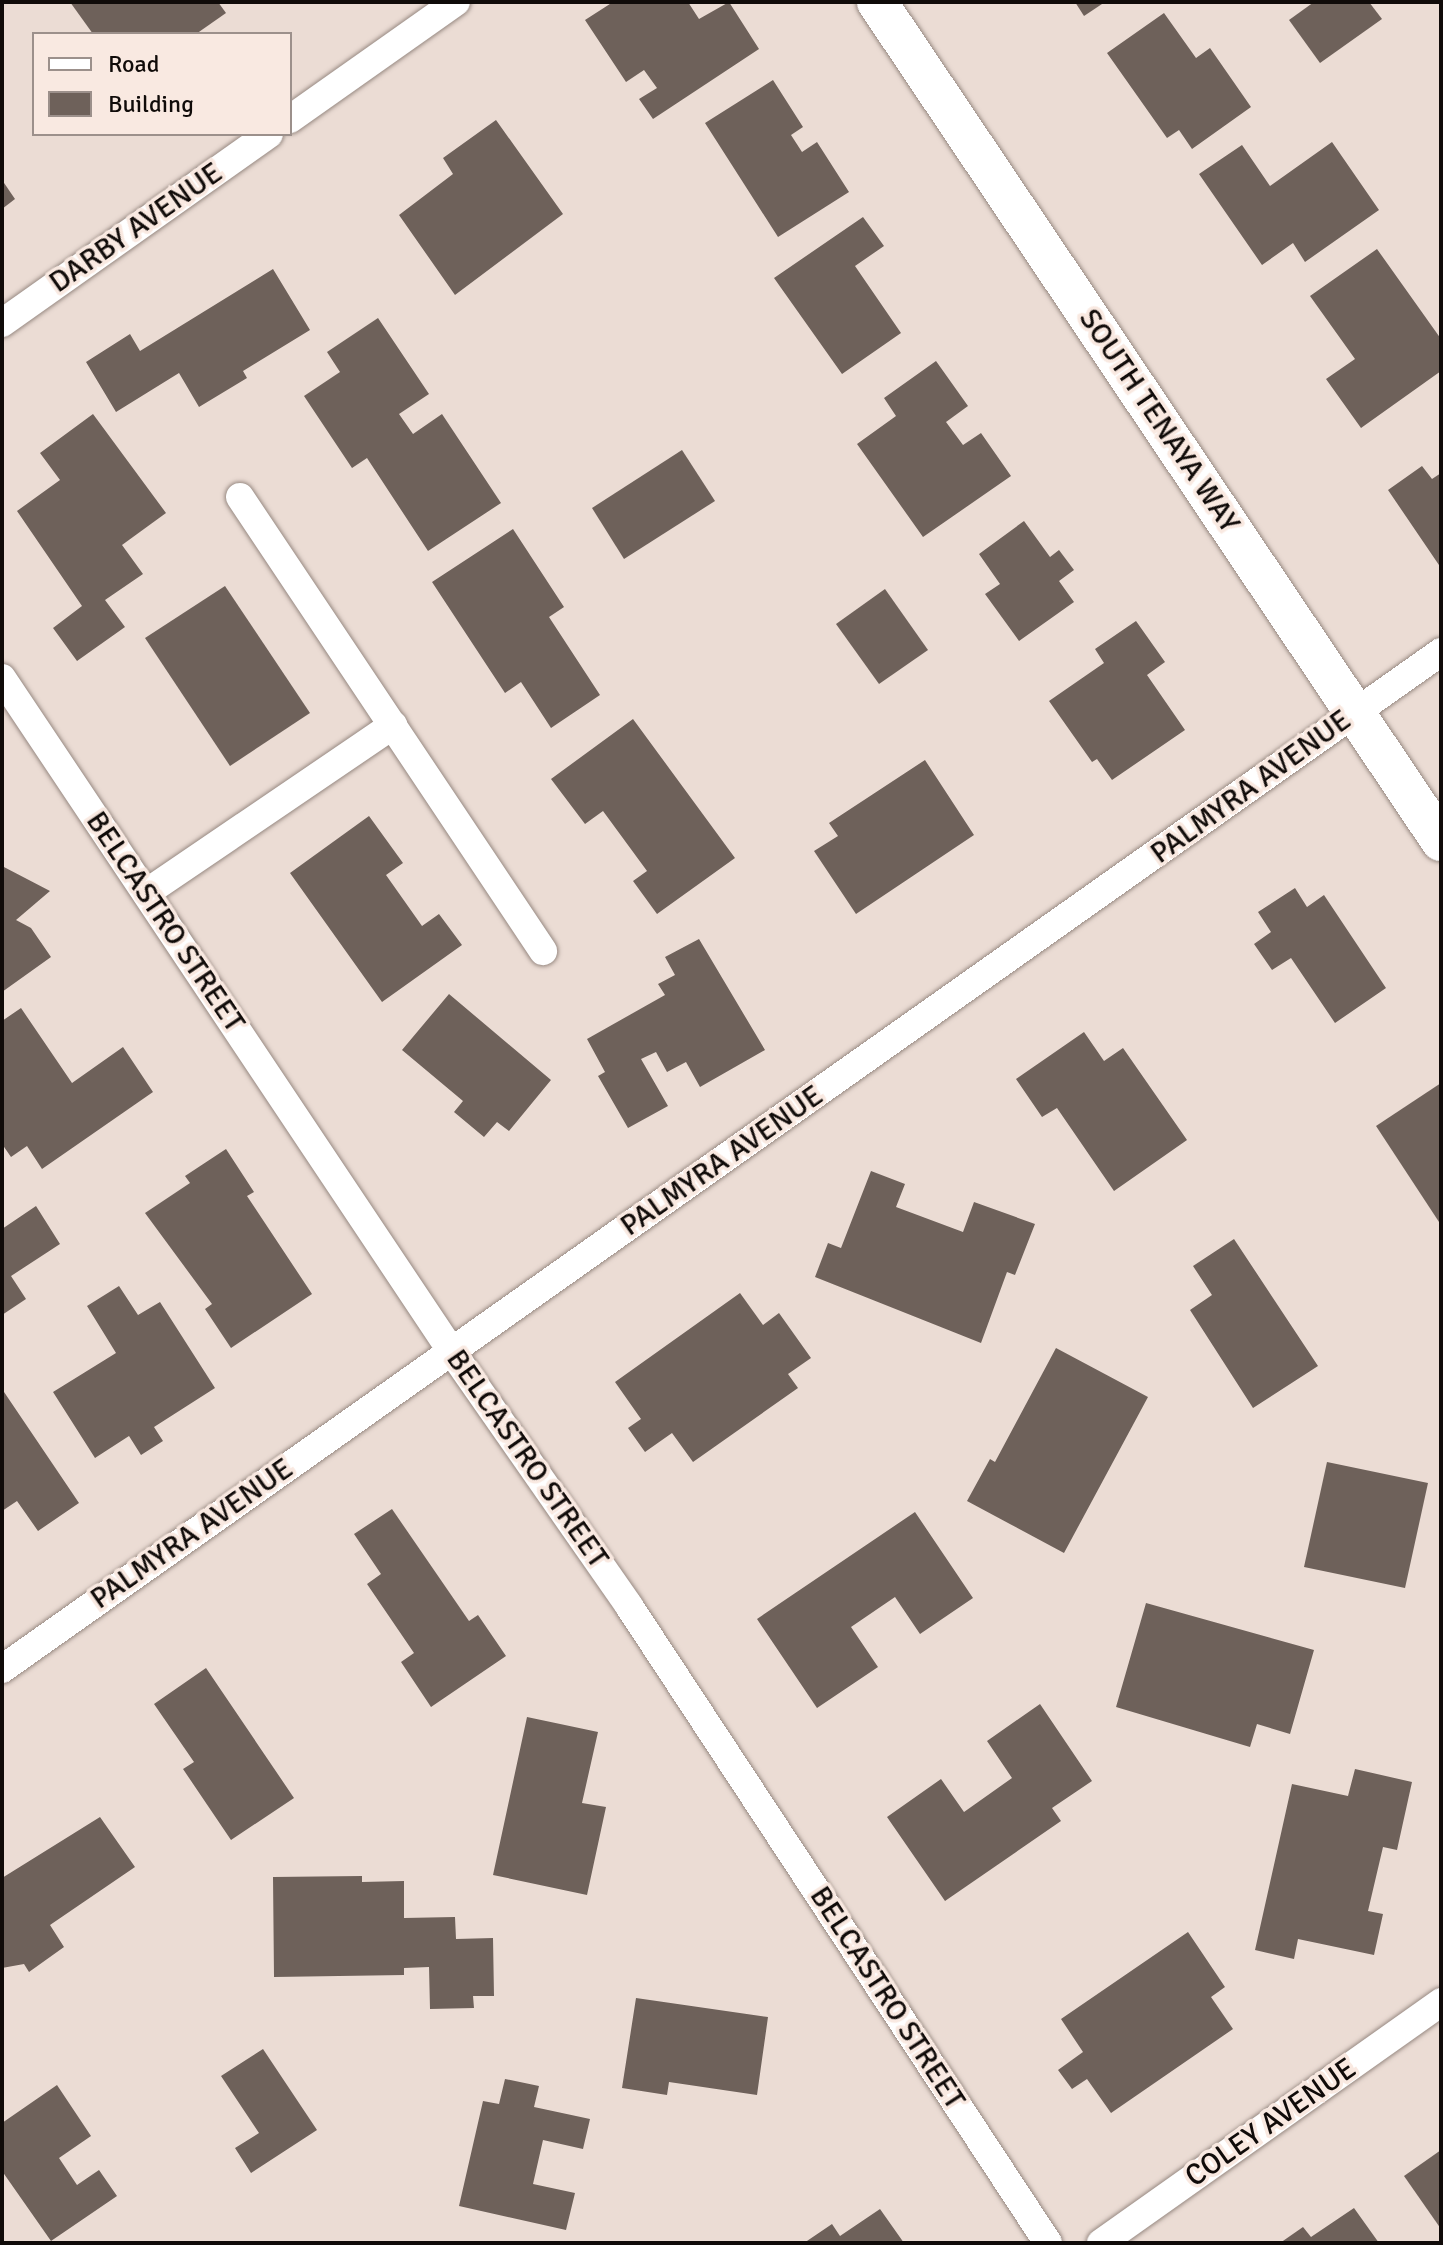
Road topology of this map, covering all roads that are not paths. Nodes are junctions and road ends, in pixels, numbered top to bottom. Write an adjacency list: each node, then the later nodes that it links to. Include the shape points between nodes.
1 (456, 2): 3 (street)
2 (877, 2): 9 (street, SOUTH TENAYA WAY)
3 (292, 118)
4 (266, 136): 5 (street, DARBY AVENUE)
5 (2, 323)
6 (240, 497): 10 (street)
7 (1441, 652): 9 (street, PALMYRA AVENUE)
8 (2, 678): 12 (street, BELCASTRO STREET)
9 (1355, 713): 11 (street, SOUTH TENAYA WAY); 14 (street, PALMYRA AVENUE)
10 (393, 725): 12 (street); 13 (street)
11 (1441, 841)
12 (146, 893): 14 (street, BELCASTRO STREET)
13 (543, 951)
14 (452, 1352): 15 (street, PALMYRA AVENUE); 17 (street, BELCASTRO STREET, via 629,1606)
15 (2, 1669)
16 (1441, 2002): 18 (street, COLEY AVENUE)
17 (1048, 2243)
18 (1101, 2243)

